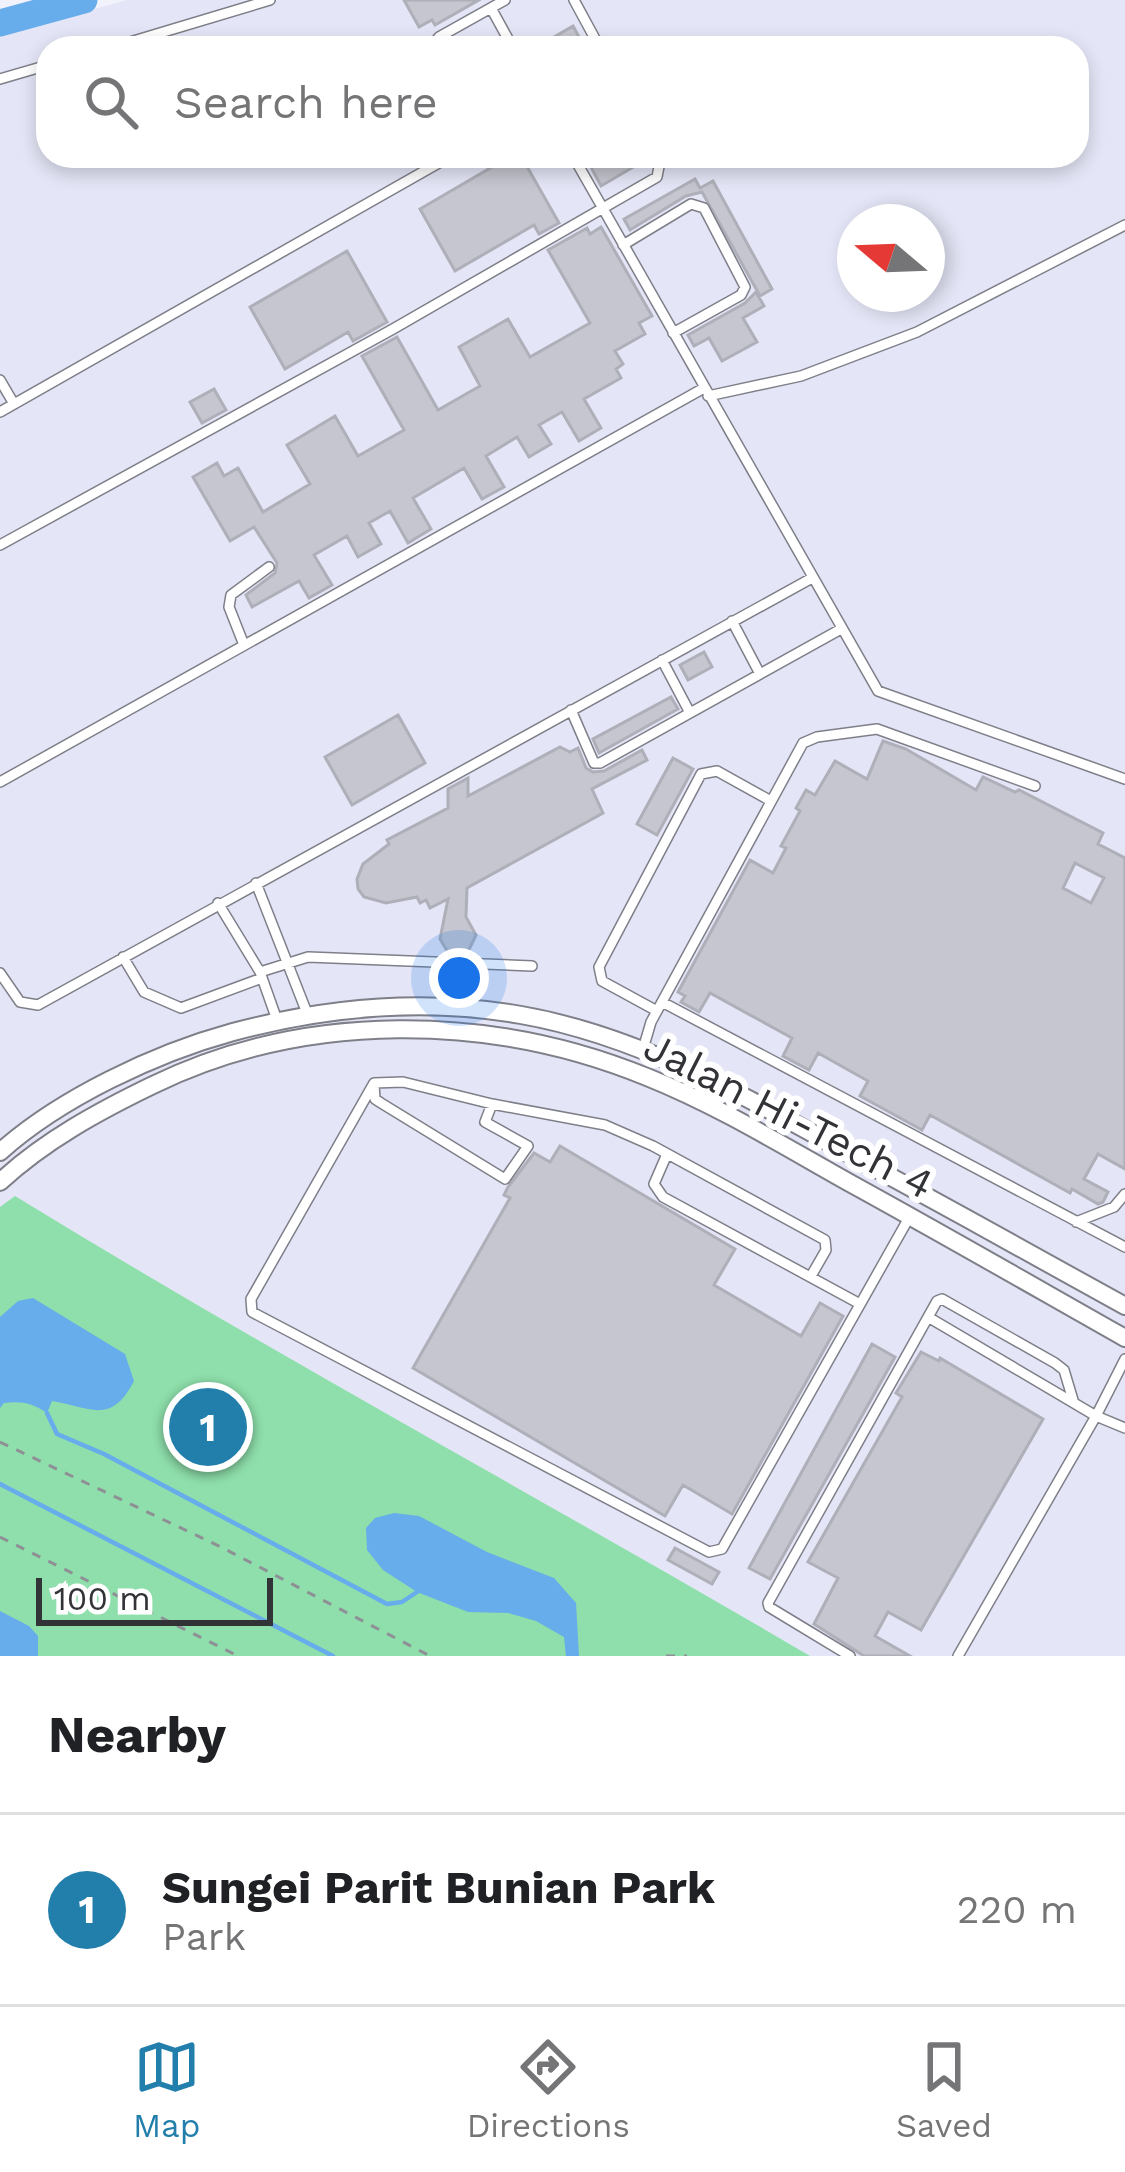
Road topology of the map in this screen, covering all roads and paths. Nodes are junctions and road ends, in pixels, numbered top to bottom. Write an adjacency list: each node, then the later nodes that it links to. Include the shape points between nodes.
1 (270, 0): 5 (lane)
2 (505, 0): 4 (lane)
3 (574, 0): 8 (lane)
4 (491, 8): 6 (lane); 7 (lane)
5 (150, 36)
6 (441, 36)
7 (506, 36)
8 (594, 36)
9 (36, 68): 10 (lane)
10 (0, 79)
11 (430, 168): 20 (lane)
12 (580, 168): 14 (lane)
13 (659, 168): 14 (lane, via 657,177)
14 (602, 208): 16 (lane); 22 (lane)
15 (1125, 225): 19 (lane, via 917,332 801,376)
16 (623, 245): 17 (lane); 17 (lane, via 691,204 704,208 744,292)
17 (673, 333): 19 (lane)
18 (0, 380): 20 (lane)
19 (706, 392): 24 (lane); 27 (lane)
20 (14, 404): 21 (lane)
21 (0, 412)
22 (0, 545)
23 (269, 567): 27 (lane, via 231,595)
24 (812, 578): 25 (lane); 26 (lane)
25 (732, 621): 28 (lane); 29 (lane)
26 (841, 629): 29 (lane); 32 (lane, via 878,691)
27 (244, 645): 33 (lane)
28 (662, 660): 30 (lane); 31 (lane)
29 (760, 674): 31 (lane)
30 (571, 710): 31 (lane, via 596,763); 36 (lane)
31 (690, 713)
32 (1125, 779)
33 (0, 782)
34 (1035, 786): 35 (lane, via 877,729 803,743)
35 (771, 801): 43 (lane); 43 (lane, via 717,771 701,775 599,967 602,981)
36 (256, 883): 37 (lane); 39 (lane)
37 (218, 903): 38 (lane); 42 (lane)
38 (123, 957): 41 (lane, via 38,1006 20,1002); 42 (lane, via 144,992 181,1008)
39 (289, 960): 40 (lane); 42 (lane); 44 (lane)
40 (532, 966)
41 (0, 973)
42 (261, 975): 45 (lane)
43 (659, 1006): 46 (lane); 54 (lane)
44 (307, 1013): 45 (street, Jalan Hi-Tech 4); 46 (street, Jalan Hi-Tech 4, via 458,1007 524,1015)
45 (278, 1020): 49 (street, Jalan Hi-Tech 4, via 137,1067)
46 (643, 1049): 58 (street, Jalan Hi-Tech 4, via 799,1125)
47 (374, 1083): 48 (lane, via 388,1079); 48 (lane, via 381,1103 505,1179 528,1146 485,1121); 57 (lane, via 251,1299 252,1312 709,1552 722,1549)
48 (492, 1104): 50 (lane, via 605,1125)
49 (0, 1152)
50 (667, 1154): 56 (lane, via 654,1184 663,1196); 56 (lane, via 825,1240)
51 (0, 1182): 53 (street, Jalan Hi-Tech 4, via 110,1106 187,1069 272,1044 384,1028 461,1032 643,1075)
52 (1125, 1194): 54 (lane)
53 (910, 1216): 57 (lane); 60 (street, Jalan Hi-Tech 4)
54 (1076, 1222): 55 (lane)
55 (1125, 1247)
56 (811, 1276): 57 (lane)
57 (860, 1304)
58 (1125, 1306)
59 (928, 1317): 62 (lane); 62 (lane, via 942,1299 1036,1352 1064,1370); 71 (lane, via 768,1603)
60 (1125, 1338)
61 (1125, 1359): 63 (lane)
62 (1073, 1400): 63 (lane)
63 (1096, 1416): 64 (lane); 72 (lane)
64 (1125, 1428)
65 (0, 1442): 68 (path)
66 (0, 1537): 67 (path)
67 (238, 1656)
68 (430, 1656)
69 (666, 1656): 70 (path)
70 (687, 1656)
71 (850, 1656)
72 (958, 1656)

